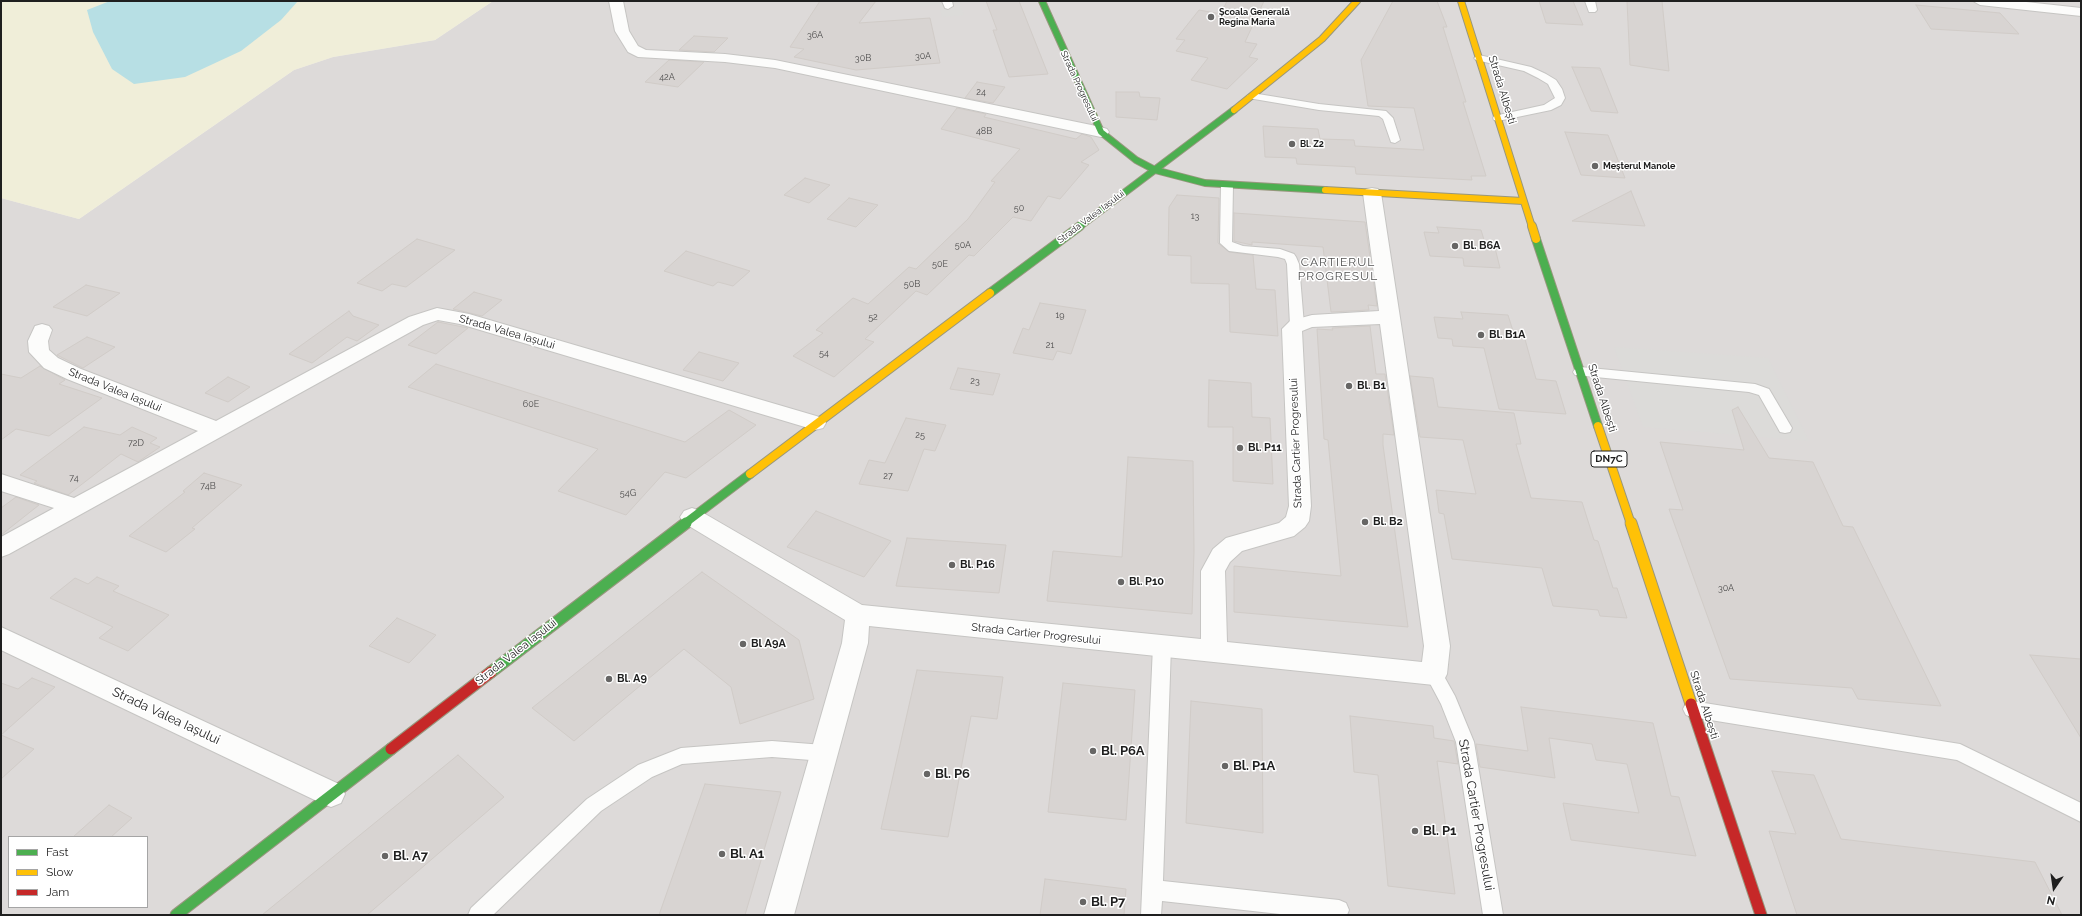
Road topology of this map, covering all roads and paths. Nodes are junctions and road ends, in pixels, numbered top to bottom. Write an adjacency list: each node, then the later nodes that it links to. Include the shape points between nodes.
1 (616, 1): 10 (street, via 622,31 633,49 643,54 725,58 775,64)
2 (1042, 1): 10 (main road, Strada Progresului)
3 (1357, 1): 8 (main road, Strada Valea Iașului, via 1322,39)
4 (1461, 1): 7 (main road, Strada Albești / DN7C)
5 (1980, 1): 6 (street)
6 (2081, 12)
7 (1479, 58): 9 (main road, Strada Albești / DN7C); 9 (lane, via 1527,69 1542,76 1552,82 1560,98 1557,103 1547,108)
8 (1252, 96): 11 (lane, via 1319,107 1382,113 1388,118); 12 (main road, Strada Valea Iașului)
9 (1498, 118): 15 (main road, Strada Albești / DN7C)
10 (1101, 132): 12 (main road, Strada Progresului, via 1136,160)
11 (1395, 140)
12 (1155, 170): 13 (main road, Strada Progresului, via 1205,183); 20 (main road, Strada Valea Iașului)
13 (1227, 185): 14 (main road, Strada Progresului); 17 (lane, via 1226,243 1233,248 1280,253 1290,257 1293,264)
14 (1372, 193): 15 (main road, Strada Progresului); 16 (street)
15 (1523, 201): 19 (main road, Strada Albești / DN7C)
16 (1389, 316): 17 (street); 31 (street, via 1437,646)
17 (1296, 325): 30 (street, Strada Cartier Progresului, via 1292,329 1291,339 1300,506 1297,521 1286,530 1234,544 1221,556 1213,572)
18 (42, 330): 22 (street, Strada Valea Iașului, via 38,341 40,352 51,363)
19 (1580, 372): 21 (lane, via 1750,387 1764,392); 32 (main road, Strada Albești / DN7C)
20 (816, 423): 22 (street, Strada Valea Iașului, via 462,318 437,314 416,320); 25 (main road, Strada Valea Iașului)
21 (1785, 428)
22 (216, 430): 24 (street, Strada Valea Iașului)
23 (1, 482): 24 (street)
24 (76, 507): 26 (street, Strada Valea Iașului)
25 (692, 517): 27 (street, Strada Cartier Progresului); 34 (main road, Strada Valea Iașului)
26 (1, 548)
27 (858, 615): 29 (street, Strada Cartier Progresului); 33 (street, via 855,643)
28 (1, 638): 34 (street, Strada Valea Iașului)
29 (1162, 646): 30 (street, Strada Cartier Progresului); 36 (lane)
30 (1214, 652): 31 (street, Strada Cartier Progresului)
31 (1434, 674): 42 (lane, Strada Cartier Progresului, via 1449,702 1465,742)
32 (1692, 709): 35 (lane, via 1960,752); 43 (main road, Strada Albești / DN7C)
33 (824, 753): 39 (lane, via 772,750 681,756 645,771 594,805); 40 (street)
34 (331, 794): 38 (main road, Strada Valea Iașului)
35 (2081, 813)
36 (1152, 890): 37 (lane); 41 (lane)
37 (1339, 910)
38 (176, 915)
39 (478, 915)
40 (779, 915)
41 (1151, 915)
42 (1493, 915)
43 (1761, 915)

